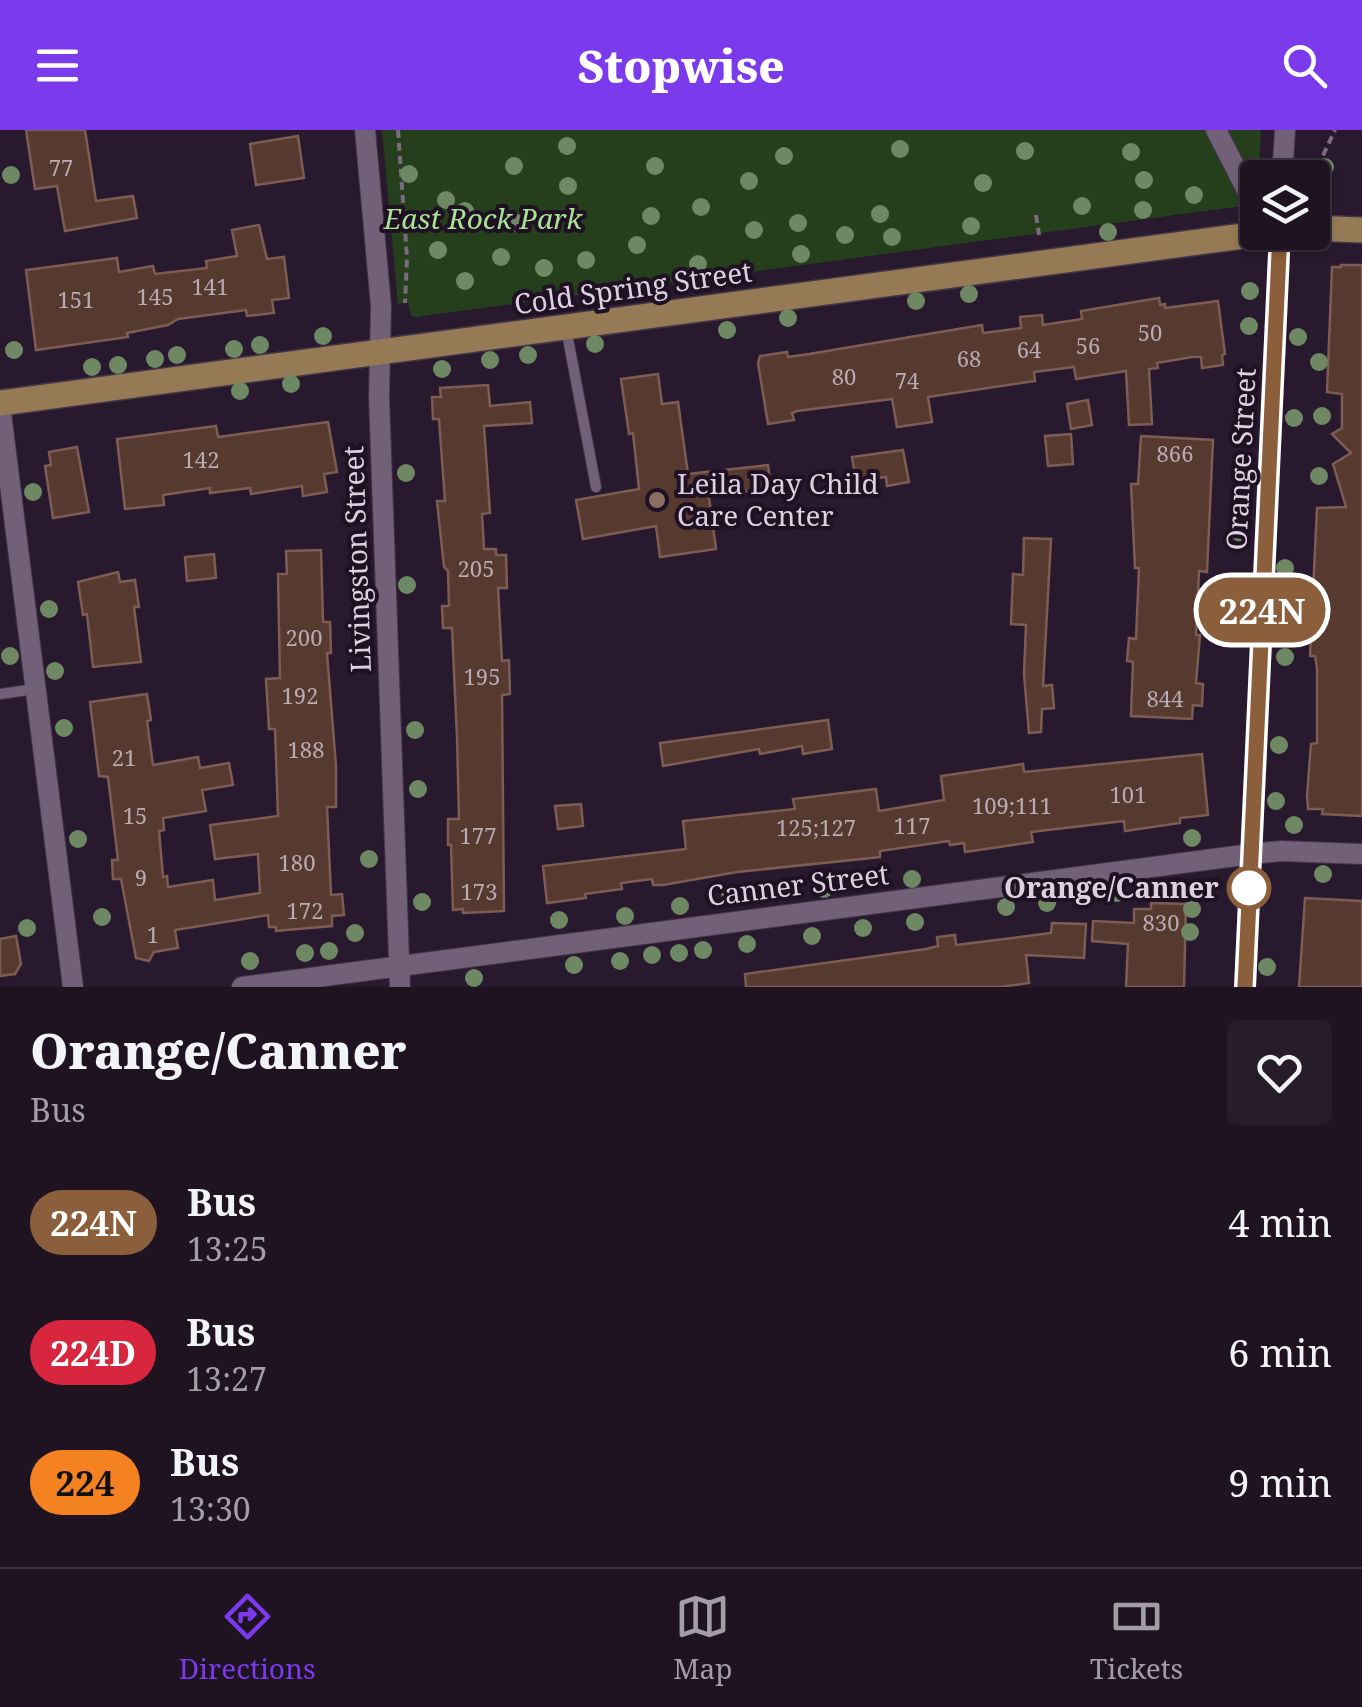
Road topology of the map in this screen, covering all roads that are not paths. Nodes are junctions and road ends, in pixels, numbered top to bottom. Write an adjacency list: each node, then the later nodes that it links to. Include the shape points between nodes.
1 (366, 130): 11 (street, Livingston Street)
2 (1216, 130): 5 (street)
3 (1285, 130): 4 (street)
4 (1283, 160)
5 (1240, 177)
6 (1330, 229): 7 (street)
7 (1362, 230)
8 (1240, 237): 10 (street, Cold Spring Street)
9 (1275, 250): 16 (street, Orange Street)
10 (566, 327): 11 (street, Cold Spring Street); 13 (lane)
11 (380, 352): 12 (street, Cold Spring Street); 18 (street, Livingston Street)
12 (0, 404): 14 (street)
13 (596, 486)
14 (36, 688): 15 (lane); 19 (street)
15 (0, 694)
16 (1251, 854): 17 (street, Canner Street); 18 (street, Canner Street); 21 (street, Orange Street)
17 (1362, 854)
18 (400, 977): 20 (street, Canner Street)
19 (74, 987)
20 (242, 987)
21 (1245, 987)

